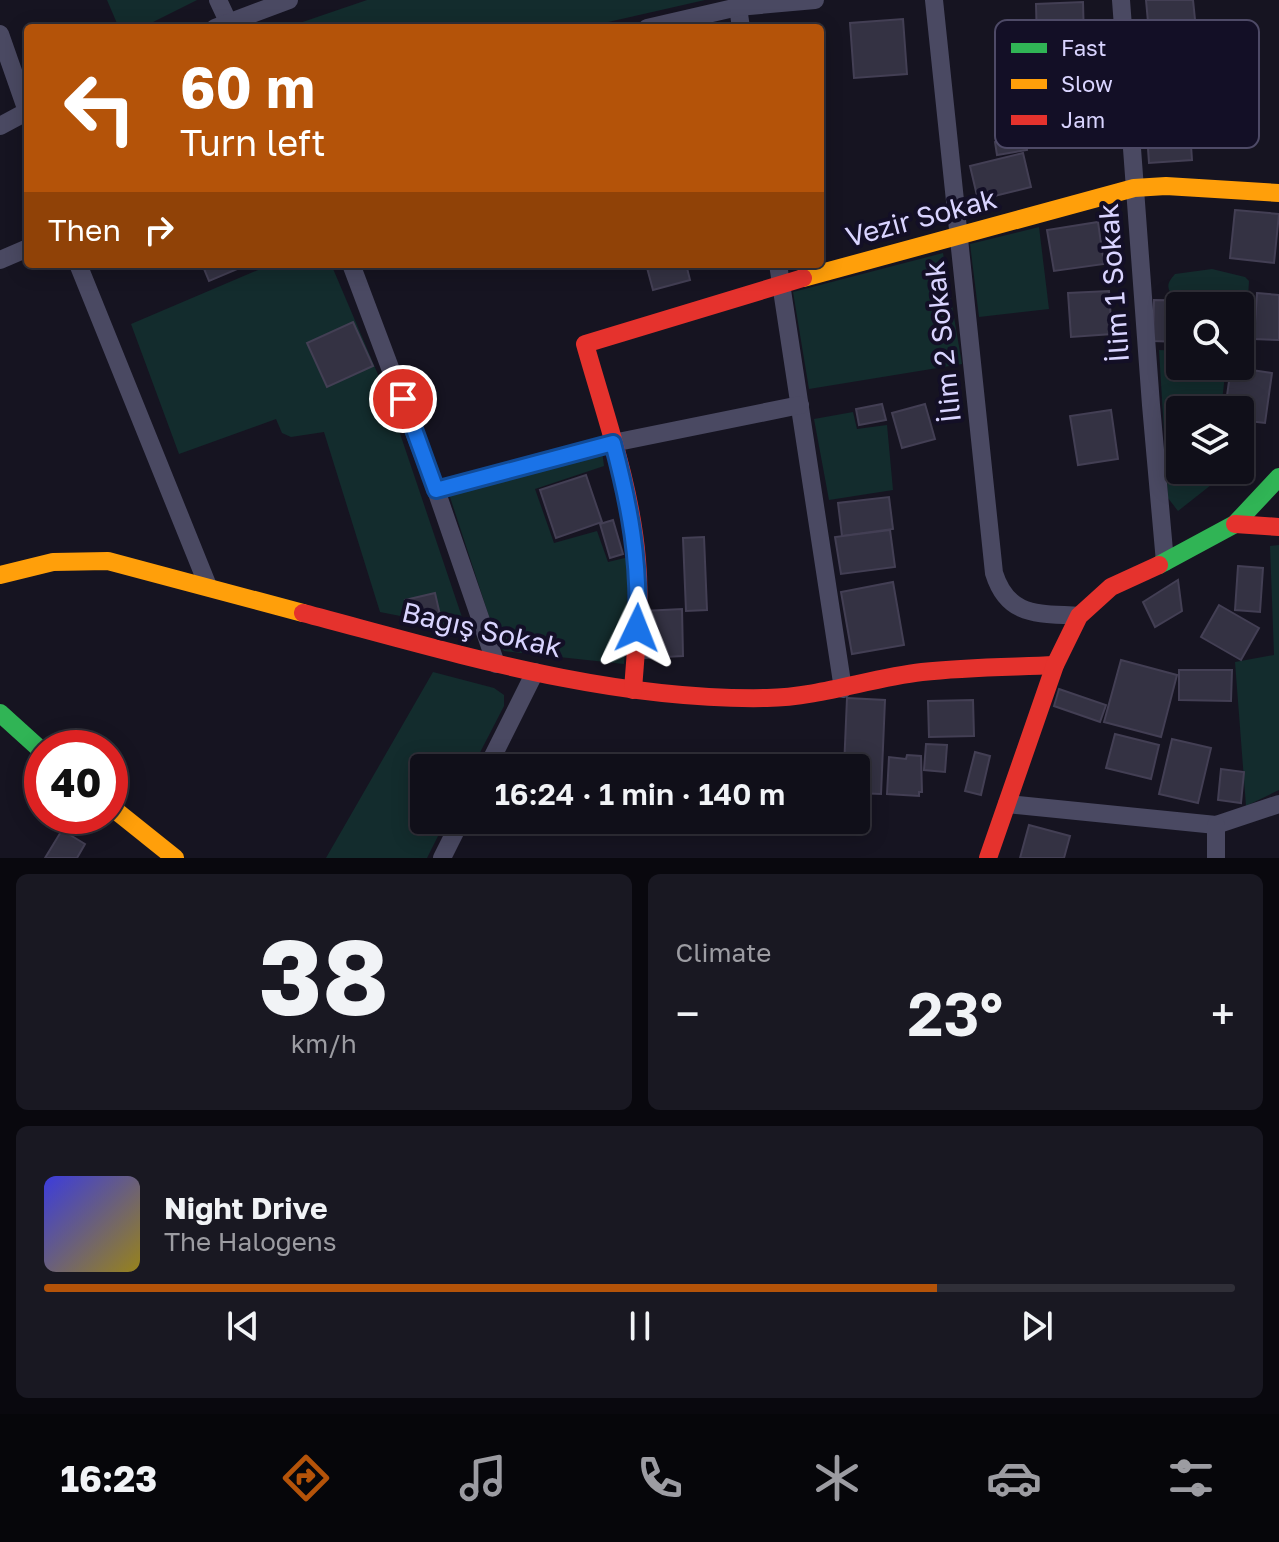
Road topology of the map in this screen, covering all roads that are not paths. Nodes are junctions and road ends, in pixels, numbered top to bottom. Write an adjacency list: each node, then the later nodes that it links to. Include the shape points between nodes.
1 (218, 0): 8 (street)
2 (289, 0): 9 (street)
3 (815, 0): 6 (street)
4 (934, 0): 19 (street, İlim 2 Sokak)
5 (1121, 0): 7 (street, İlim 1 Sokak)
6 (738, 3): 10 (street); 11 (street)
7 (1122, 20)
8 (224, 24)
9 (230, 24)
10 (662, 24)
11 (741, 24)
12 (0, 34): 13 (street)
13 (24, 101)
14 (24, 114): 15 (street)
15 (0, 126)
16 (1131, 148): 17 (street, İlim 1 Sokak)
17 (1134, 188): 18 (street, Vezir Sokak); 19 (street, Vezir Sokak); 32 (street, İlim 1 Sokak)
18 (1279, 193)
19 (959, 235): 25 (street, Vezir Sokak); 35 (street, İlim 2 Sokak, via 999,591 1030,613)
20 (24, 250): 21 (street)
21 (0, 260)
22 (80, 268): 34 (street)
23 (353, 268): 29 (street)
24 (779, 268): 25 (street)
25 (782, 284): 26 (street); 27 (street, Vezir Sokak, via 585,344)
26 (800, 405): 27 (street); 39 (street)
27 (613, 443): 29 (street); 40 (street, via 637,556)
28 (1279, 477): 30 (street)
29 (436, 490): 36 (street)
30 (1235, 524): 31 (street); 32 (street)
31 (1279, 527)
32 (1165, 562): 35 (street, via 1111,587)
33 (0, 575): 34 (street, Bağış Sokak, via 32,564 94,560)
34 (208, 586): 36 (street, Bağış Sokak)
35 (1079, 616): 37 (street)
36 (496, 664): 38 (street, Bağış Sokak)
37 (1055, 665): 39 (street, Bağış Sokak, via 921,672); 44 (street)
38 (535, 672): 40 (street, Bağış Sokak); 43 (street)
39 (843, 689): 40 (street, Bağış Sokak, via 770,698)
40 (633, 690)
41 (0, 713): 42 (street)
42 (24, 735)
43 (494, 754)
44 (1007, 804): 47 (street); 51 (street)
45 (1279, 804): 47 (street)
46 (128, 822): 49 (street)
47 (1216, 825): 52 (street)
48 (454, 834): 50 (street)
49 (168, 856)
50 (442, 858)
51 (988, 858)
52 (1216, 858)

